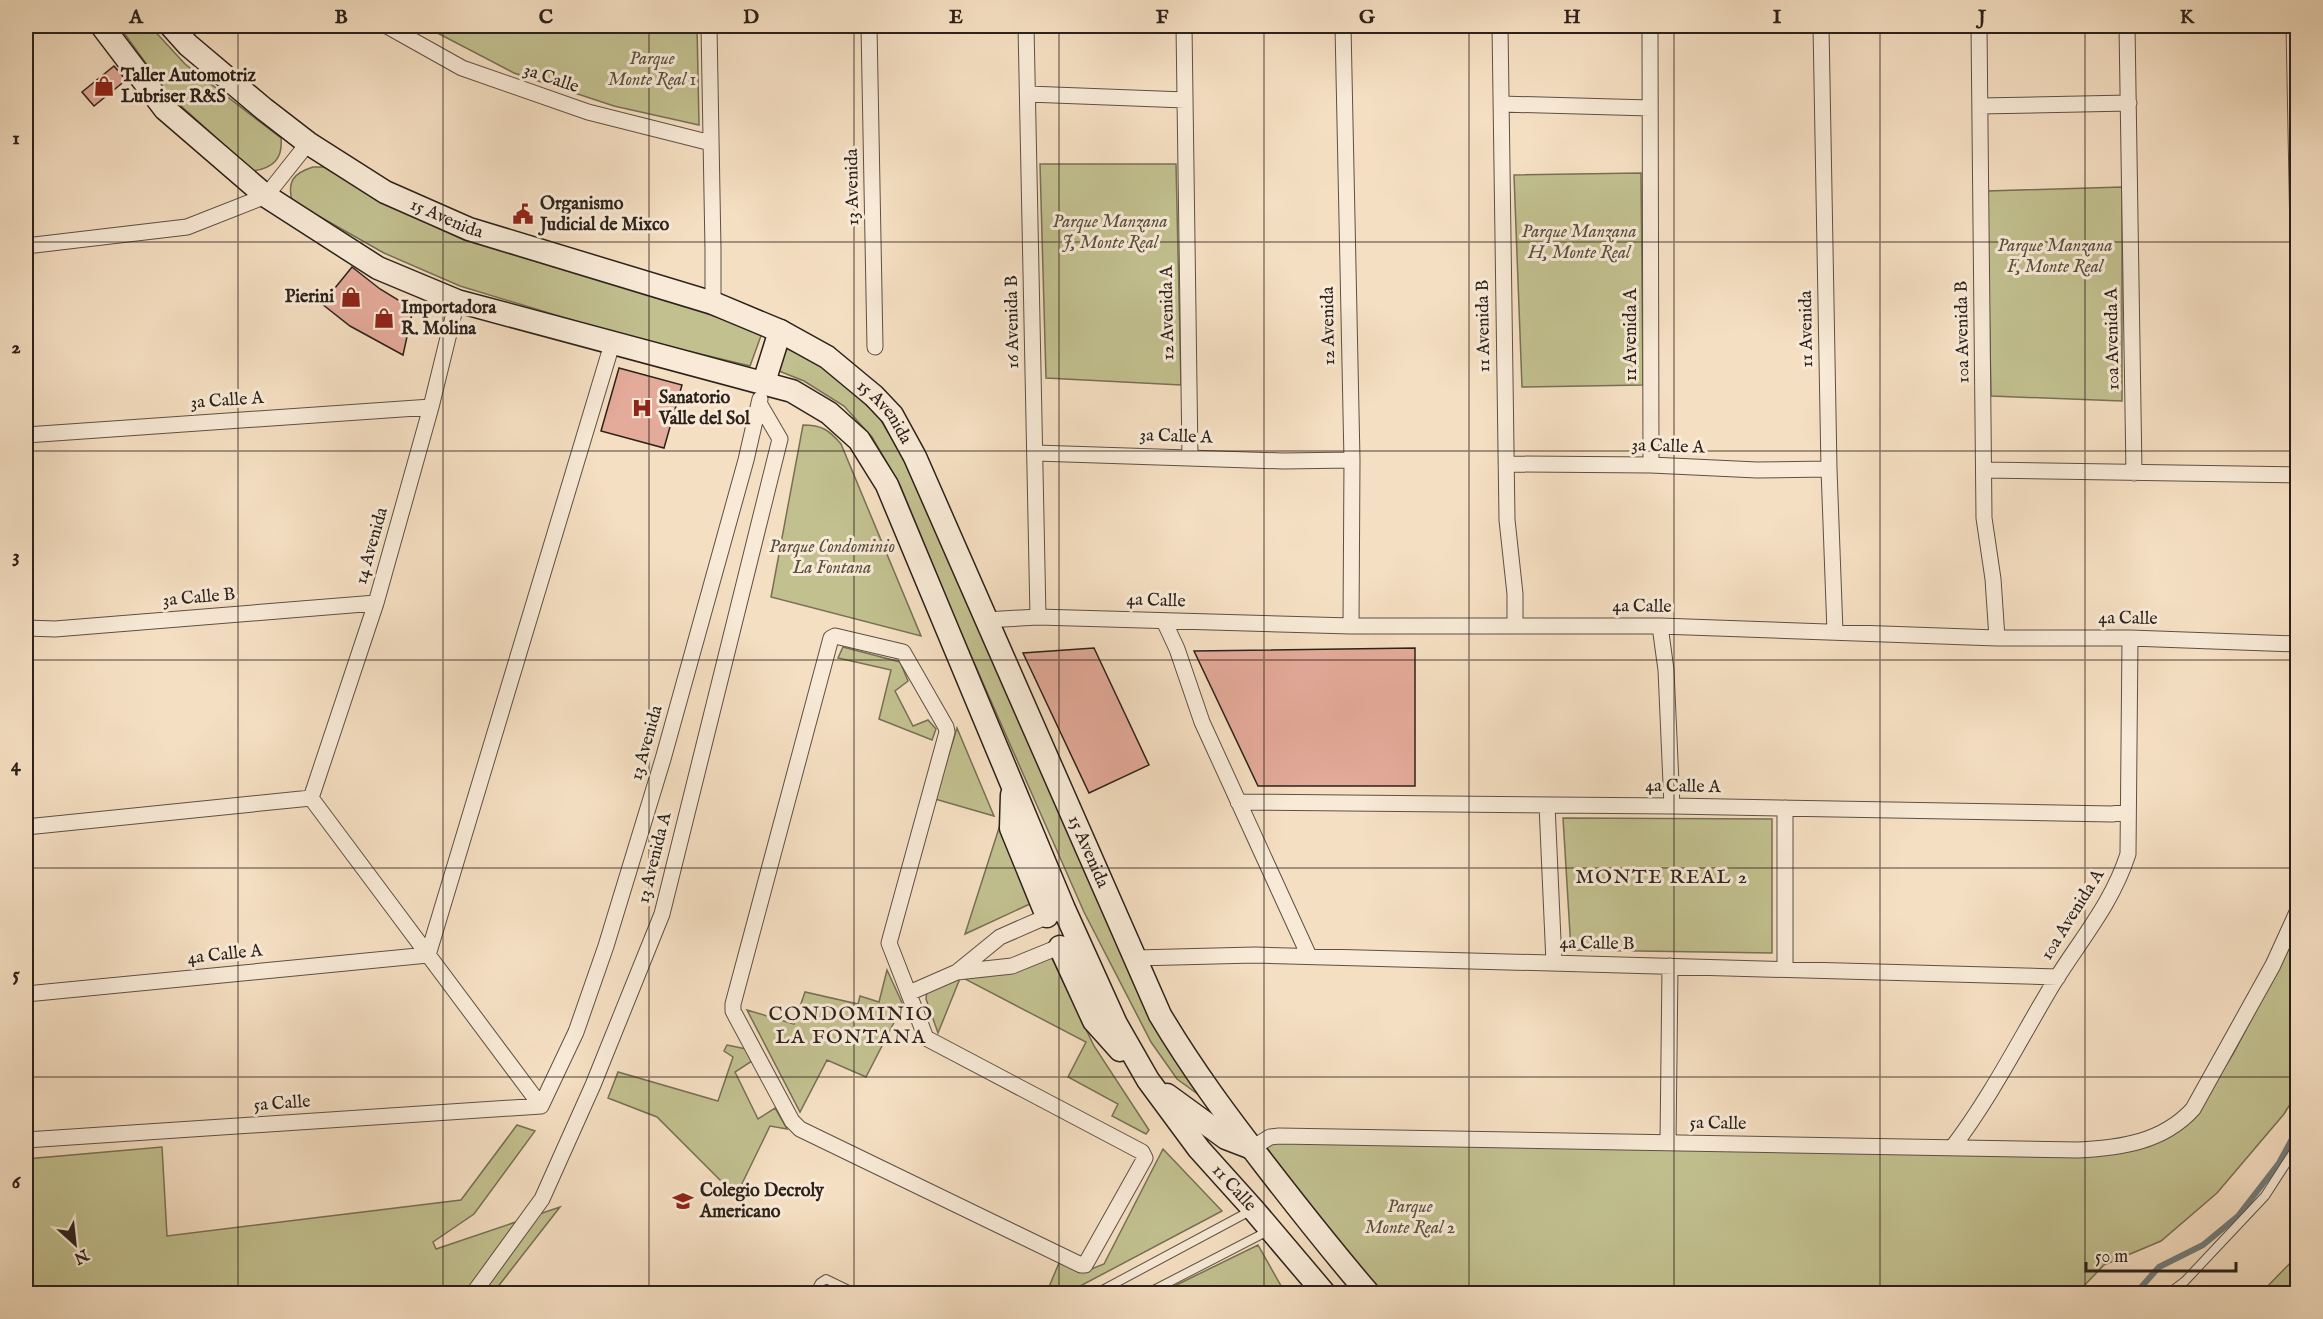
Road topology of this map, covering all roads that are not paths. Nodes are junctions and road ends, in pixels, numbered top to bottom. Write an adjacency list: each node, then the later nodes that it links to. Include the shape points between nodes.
1 (102, 26): 25 (main road, 15 Avenida, via 165,109)
2 (171, 26): 22 (main road, 15 Avenida, via 188,45)
3 (387, 26): 23 (street, 3a Calle, via 462,68 588,112)
4 (709, 26): 23 (street)
5 (869, 26): 32 (street, 13 Avenida)
6 (1026, 26): 15 (street, 16 Avenida B)
7 (1184, 26): 16 (street, 12 Avenida A)
8 (1342, 26): 38 (street, 12 Avenida)
9 (1500, 26): 18 (street, 11 Avenida B)
10 (1650, 26): 20 (street, 11 Avenida A)
11 (1821, 26): 41 (street, 11 Avenida)
12 (1979, 26): 19 (street, 10a Avenida B)
13 (2127, 26): 17 (street, 10a Avenida A)
14 (2294, 26): 21 (street)
15 (1028, 94): 16 (street); 36 (street, 16 Avenida B)
16 (1185, 100): 37 (street, 12 Avenida A)
17 (2128, 103): 19 (street); 43 (street, 10a Avenida A)
18 (1501, 104): 20 (street); 39 (street, 11 Avenida B)
19 (1980, 106): 42 (street, 10a Avenida B)
20 (1650, 108): 40 (street, 11 Avenida A)
21 (2296, 111): 24 (street)
22 (308, 143): 25 (street); 29 (main road, 15 Avenida, via 385,192 469,229)
23 (711, 143): 29 (street)
24 (2297, 188): 26 (street)
25 (266, 196): 27 (street, via 187,227); 28 (main road, 15 Avenida, via 378,268)
26 (2298, 236)
27 (26, 246)
28 (457, 301): 31 (main road, 15 Avenida); 34 (street, 14 Avenida)
29 (712, 303): 30 (main road, 15 Avenida)
30 (780, 331): 33 (main road); 47 (main road, 15 Avenida, via 827,357 892,415 915,458)
31 (612, 344): 33 (main road, 15 Avenida); 67 (street)
32 (875, 347)
33 (761, 392): 65 (main road, 15 Avenida, via 792,390 829,413 859,440 887,485 1012,785); 78 (street, 13 Avenida, via 746,460 663,759 606,946 576,1032); 86 (street, 13 Avenida A, via 780,439 662,914 542,1199)
34 (431, 406): 35 (street, 3a Calle A); 45 (street, 14 Avenida)
35 (26, 435)
36 (1036, 453): 37 (street, 3a Calle A); 46 (street, 16 Avenida B)
37 (1190, 457): 38 (street, 3a Calle A)
38 (1352, 460): 49 (street, 12 Avenida)
39 (1506, 464): 40 (street, 3a Calle A); 50 (street, 11 Avenida B)
40 (1651, 465): 41 (street, 3a Calle A)
41 (1828, 469): 53 (street, 11 Avenida)
42 (1984, 470): 43 (street); 54 (street, 10a Avenida B, via 1984,518)
43 (2134, 473): 44 (street)
44 (2298, 475)
45 (376, 603): 52 (street, 3a Calle B); 57 (street, 14 Avenida)
46 (1038, 617): 47 (street, 4a Calle); 48 (street, 4a Calle)
47 (985, 620): 69 (main road, 15 Avenida)
48 (1164, 621): 49 (street, 4a Calle); 58 (street, via 1202,722)
49 (1351, 626): 50 (street, 4a Calle)
50 (1515, 626): 51 (street, 4a Calle)
51 (1660, 626): 53 (street, 4a Calle); 60 (street, via 1666,670)
52 (26, 628)
53 (1835, 632): 54 (street, 4a Calle)
54 (1997, 638): 55 (street, 4a Calle)
55 (2130, 638): 56 (street, 4a Calle); 62 (street, 10a Avenida A)
56 (2298, 644)
57 (311, 798): 63 (street); 67 (street)
58 (1238, 802): 59 (street, 4a Calle A); 68 (street)
59 (1547, 805): 60 (street, 4a Calle A); 70 (street)
60 (1672, 806): 61 (street, 4a Calle A)
61 (1785, 808): 62 (street, 4a Calle A); 72 (street)
62 (2128, 812): 74 (street, 10a Avenida A, via 2128,854 2120,879)
63 (26, 827)
64 (2298, 910): 83 (street, 5a Calle, via 2261,986 2193,1108 2181,1122 2139,1143 2112,1148)
65 (1055, 913): 66 (main road, 15 Avenida); 73 (street, via 1000,937)
66 (1069, 943): 73 (street, via 1012,966); 77 (main road, 15 Avenida)
67 (428, 955): 76 (street, 4a Calle A); 78 (street)
68 (1309, 956): 69 (street, 4a Calle B); 70 (street, 4a Calle B)
69 (1134, 958): 82 (main road, 15 Avenida, via 1187,1061)
70 (1554, 963): 71 (street, 4a Calle B)
71 (1670, 966): 72 (street, 4a Calle B); 80 (street)
72 (1785, 968): 74 (street, 4a Calle B)
73 (957, 972): 75 (street)
74 (2058, 977): 83 (street, 10a Avenida A, via 1974,1120)
75 (909, 993): 75 (street, via 889,943 890,935 946,727 903,652 835,636 831,638 733,1011 792,1121 800,1129 1085,1264 1145,1158 1142,1152 930,1042)
76 (26, 994)
77 (1148, 1080): 82 (main road, via 1226,1138); 84 (main road, 11 Calle, via 1199,1149)
78 (541, 1106): 79 (street, 5a Calle)
79 (26, 1140)
80 (1668, 1143): 82 (street, 5a Calle, via 1279,1136); 83 (street, 5a Calle)
81 (2298, 1145): 93 (lane, via 2265,1196 2185,1281)
82 (1252, 1148): 92 (main road, 11 Calle)
83 (1952, 1148)
84 (1253, 1209): 85 (main road, 11 Calle); 89 (lane)
85 (1270, 1230): 90 (lane); 91 (main road, 11 Calle)
86 (472, 1293)
87 (814, 1293): 88 (lane, via 826,1279)
88 (857, 1293)
89 (1095, 1293)
90 (1146, 1293)
91 (1324, 1293)
92 (1369, 1293)
93 (2168, 1293)

